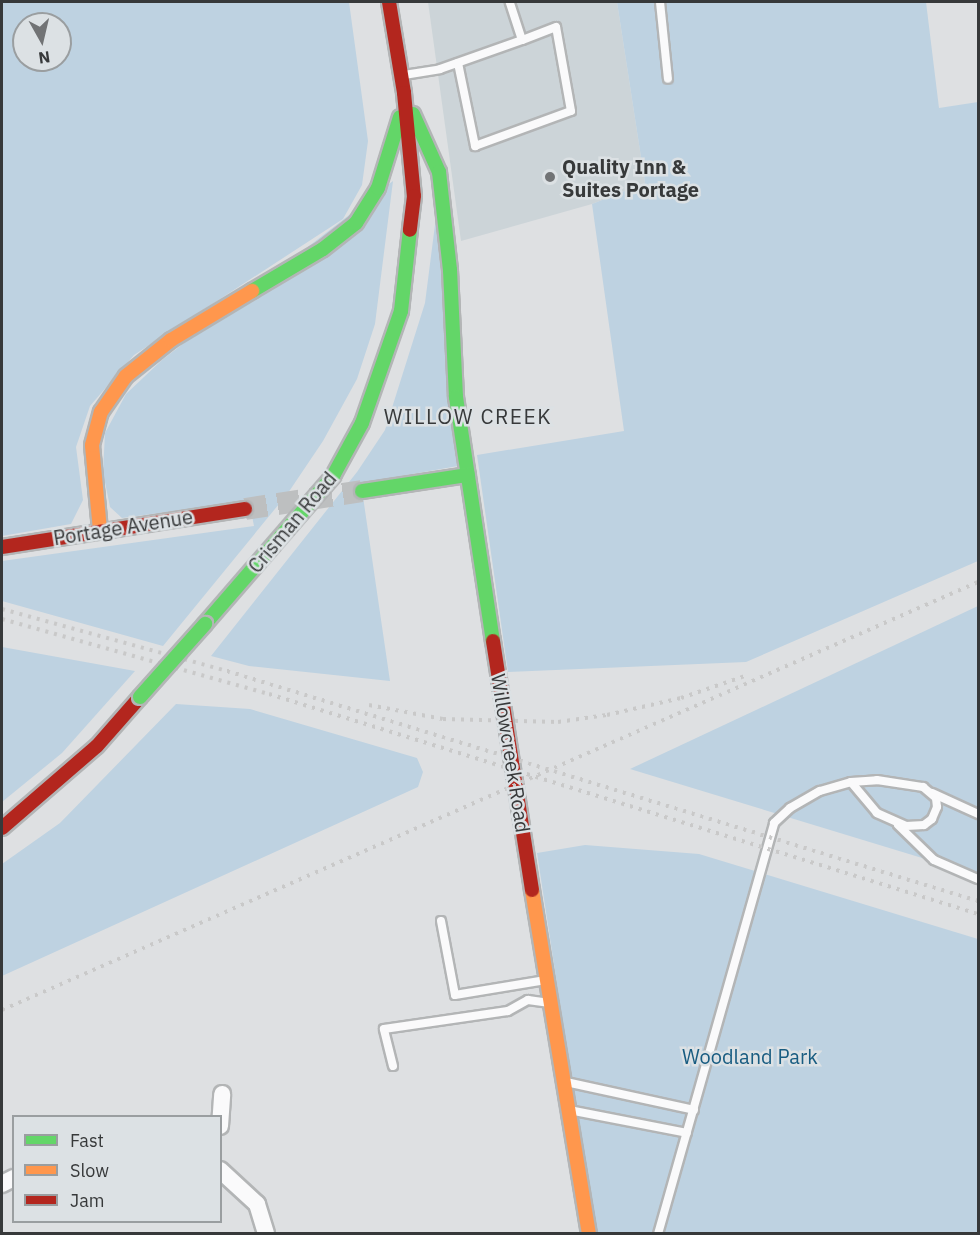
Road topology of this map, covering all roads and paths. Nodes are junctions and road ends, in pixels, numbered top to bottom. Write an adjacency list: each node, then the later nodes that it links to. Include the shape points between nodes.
1 (389, 2): 6 (main road)
2 (510, 2): 4 (lane)
3 (660, 2): 7 (lane)
4 (522, 40): 5 (lane); 5 (lane, via 556,27 571,111 475,146)
5 (458, 63): 6 (lane)
6 (401, 76): 8 (main road)
7 (668, 79)
8 (404, 93): 9 (main road, Willowcreek Road, via 439,172 450,270 452,358); 12 (main road, via 394,144 378,188 357,223 323,249 171,340 126,376 101,412 92,445); 18 (main road, Crisman Road, bridge, via 414,196 410,252 401,310 362,423 333,476 303,514 97,746)
9 (468, 475): 10 (main road); 21 (main road, Willowcreek Road)
10 (362, 491)
11 (245, 508): 12 (main road, Portage Avenue)
12 (100, 530): 13 (main road, Portage Avenue)
13 (2, 547)
14 (851, 782): 15 (lane, via 877,780); 17 (lane, via 877,813); 27 (lane, via 820,791 790,808 774,823 755,879)
15 (932, 792): 16 (lane); 17 (lane, via 936,798 932,819 914,826)
16 (978, 814)
17 (897, 823): 19 (lane, via 934,860)
18 (2, 828)
19 (978, 879)
20 (441, 921): 21 (lane, via 455,995)
21 (547, 980): 22 (main road, Willowcreek Road)
22 (550, 1003): 23 (lane, via 528,1000 508,1011 384,1029); 24 (main road, Willowcreek Road)
23 (393, 1066)
24 (564, 1081): 26 (main road, Willowcreek Road); 27 (lane)
25 (222, 1094): 28 (street)
26 (569, 1110): 29 (lane); 32 (main road, Willowcreek Road)
27 (694, 1110): 29 (lane)
28 (221, 1115)
29 (687, 1133): 33 (lane)
30 (222, 1172): 31 (street, via 256,1204)
31 (266, 1233)
32 (590, 1233)
33 (658, 1233)

